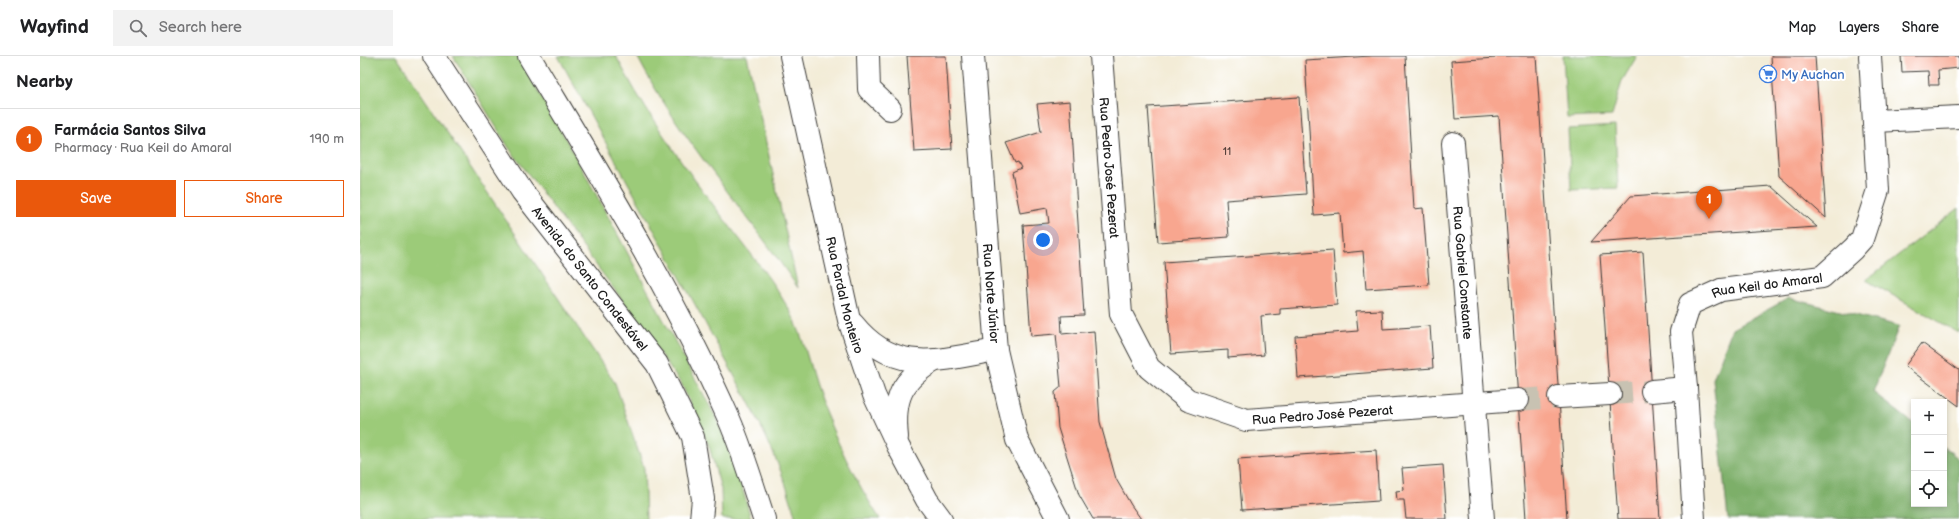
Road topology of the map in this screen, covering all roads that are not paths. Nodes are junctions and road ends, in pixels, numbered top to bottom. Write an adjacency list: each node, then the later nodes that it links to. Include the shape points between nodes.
1 (434, 56): 22 (main road, Avenida do Santo Condestável, via 522,191 657,364 693,437 703,499)
2 (529, 56): 23 (main road, via 640,242 695,346 730,421)
3 (791, 56): 12 (main road, Rua Pardal Monteiro)
4 (868, 56): 8 (main road, via 869,89)
5 (973, 56): 13 (main road, Rua Norte Júnior)
6 (1101, 56): 20 (main road, Rua Pedro José Pezerat, via 1121,314 1149,368 1188,400 1246,420)
7 (1870, 56): 10 (main road, Rua Keil do Amaral)
8 (890, 109)
9 (1959, 117): 10 (main road)
10 (1875, 120): 15 (main road, Rua Keil do Amaral, via 1878,190 1862,238 1854,249 1822,277 1720,290 1690,304 1681,332)
11 (1453, 143): 20 (main road, Rua Gabriel Constante)
12 (849, 320): 14 (main road, via 863,336 881,350 903,359); 21 (main road, Rua Pardal Monteiro, via 874,395)
13 (996, 350): 14 (main road); 25 (main road, Rua Norte Júnior, via 1017,440)
14 (935, 360): 21 (main road, via 907,381 896,404)
15 (1686, 388): 16 (main road); 27 (main road, Rua Keil do Amaral)
16 (1652, 391)
17 (1610, 394): 18 (main road)
18 (1559, 397)
19 (1518, 400): 20 (main road, Rua Pedro José Pezerat)
20 (1475, 403): 26 (main road)
21 (898, 446): 24 (main road, Rua Pardal Monteiro, via 927,500)
22 (701, 519)
23 (764, 519)
24 (941, 519)
25 (1058, 519)
26 (1483, 519)
27 (1694, 519)

